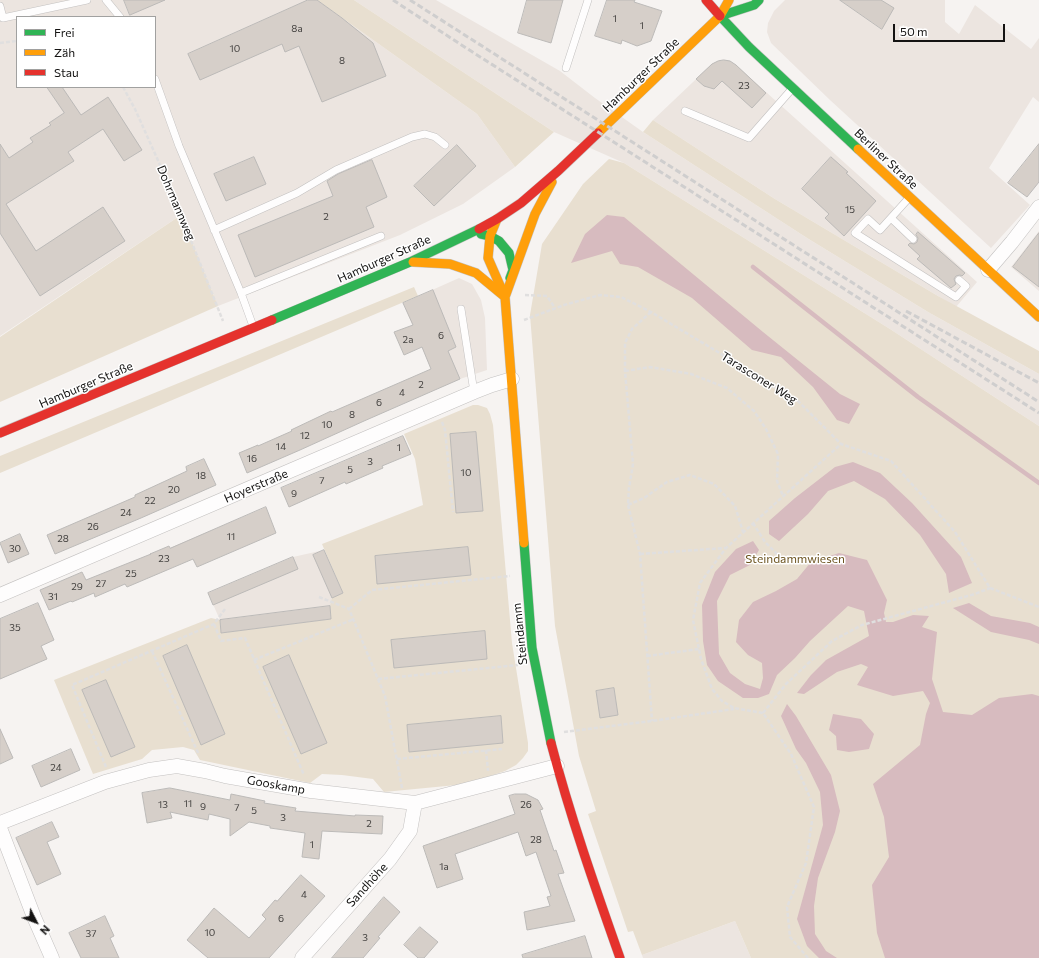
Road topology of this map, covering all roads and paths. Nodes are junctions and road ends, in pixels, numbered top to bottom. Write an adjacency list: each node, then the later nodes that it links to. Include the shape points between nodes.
1 (87, 0): 7 (lane, via 3,18)
2 (106, 0): 8 (lane)
3 (588, 0): 12 (lane)
4 (706, 0): 9 (main road, Berliner Straße)
5 (729, 0): 9 (main road)
6 (759, 0): 9 (main road, via 754,5)
7 (0, 6)
8 (119, 16)
9 (720, 16): 15 (main road, Berliner Straße); 18 (main road, Hamburger Straße)
10 (16, 41): 11 (path)
11 (0, 43)
12 (566, 68)
13 (156, 83): 23 (lane)
14 (124, 88): 39 (path, Dohrmannweg, via 169,185)
15 (793, 88): 16 (lane, via 748,138); 19 (main road, Berliner Straße)
16 (685, 110)
17 (445, 145): 23 (lane, via 435,136 425,134 412,137 336,170 297,193)
18 (558, 171): 22 (main road, Hamburger Straße, via 521,203); 33 (main road, via 535,214)
19 (910, 197): 21 (lane); 29 (main road, Berliner Straße)
20 (1039, 207): 29 (street)
21 (891, 218): 27 (lane); 30 (lane, via 880,230 868,219 855,233 956,297 966,286)
22 (497, 219): 24 (main road, Hamburger Straße); 26 (main road, Steindamm)
23 (214, 230): 31 (lane)
24 (473, 232): 26 (main road, Steindamm); 28 (main road, Hamburger Straße)
25 (381, 236): 31 (lane)
26 (490, 236): 33 (main road, Steindamm, via 488,258); 33 (main road, Steindamm, via 499,241 509,253 513,270)
27 (913, 238)
28 (410, 262): 33 (main road, via 450,264 476,273); 40 (main road, Hamburger Straße)
29 (988, 270): 37 (main road, Berliner Straße)
30 (959, 280)
31 (241, 293): 40 (lane)
32 (526, 295): 34 (path, via 547,296)
33 (505, 297): 42 (main road, Steindamm)
34 (555, 308): 36 (path, Tarasconer Weg, via 600,295 622,297); 38 (path, Tarasconer Weg)
35 (460, 309): 43 (lane)
36 (651, 312): 41 (path, via 632,329 624,343); 46 (path, Tarasconer Weg, via 797,400)
37 (1039, 317)
38 (523, 321)
39 (224, 322)
40 (254, 328): 45 (main road, Hamburger Straße)
41 (625, 371): 47 (path, via 650,367 691,374 727,388 754,411 766,429 778,454 777,481); 48 (path, via 633,464)
42 (512, 379): 43 (street, Hoyerstraße); 77 (main road, Steindamm, via 532,648)
43 (474, 392): 44 (street, Hoyerstraße)
44 (436, 409): 49 (path, via 445,430); 57 (street, Hoyerstraße)
45 (0, 433)
46 (841, 444): 47 (path); 56 (path, Tarasconer Weg, via 891,461 955,532)
47 (783, 496): 50 (path)
48 (628, 505): 51 (path, via 644,498 667,482 690,476 714,484 735,506); 53 (path)
49 (453, 512)
50 (753, 523): 51 (path); 54 (path, via 765,542)
51 (743, 532): 52 (path)
52 (726, 548): 53 (path); 64 (path, via 700,583 693,620)
53 (640, 554): 66 (path)
54 (784, 561)
55 (510, 576): 61 (path, via 372,590)
56 (990, 588): 59 (path); 71 (path, via 862,624 832,641 786,684)
57 (0, 595)
58 (320, 597): 61 (path)
59 (1039, 607)
60 (225, 609): 63 (path)
61 (349, 609): 62 (path)
62 (354, 619): 67 (path); 69 (path)
63 (214, 624): 65 (path); 67 (path, via 220,641 245,638)
64 (699, 649): 66 (path); 70 (path, via 712,689 722,701)
65 (152, 651): 78 (path); 79 (path, via 72,685)
66 (647, 656): 72 (path)
67 (254, 660): 81 (path)
68 (519, 665): 69 (path)
69 (378, 679): 76 (path, via 385,696)
70 (734, 708): 71 (path); 72 (path)
71 (762, 713): 88 (path, via 791,754 814,807 806,863 787,908 790,937)
72 (652, 721): 73 (path)
73 (568, 732)
74 (502, 749): 75 (path)
75 (486, 750): 76 (path); 80 (path)
76 (397, 759): 82 (path)
77 (557, 766): 80 (street, Gooskamp); 87 (main road, Steindamm)
78 (205, 770): 79 (street, Gooskamp, via 177,766); 81 (street, Gooskamp)
79 (112, 780): 83 (street, Gooskamp)
80 (490, 783): 82 (street, Gooskamp)
81 (311, 791): 82 (street, Gooskamp)
82 (410, 803): 86 (street, Sandhöhe, via 410,831 390,859)
83 (0, 823)
84 (1, 836): 85 (street)
85 (52, 958)
86 (302, 958)
87 (620, 958)
88 (808, 958)

